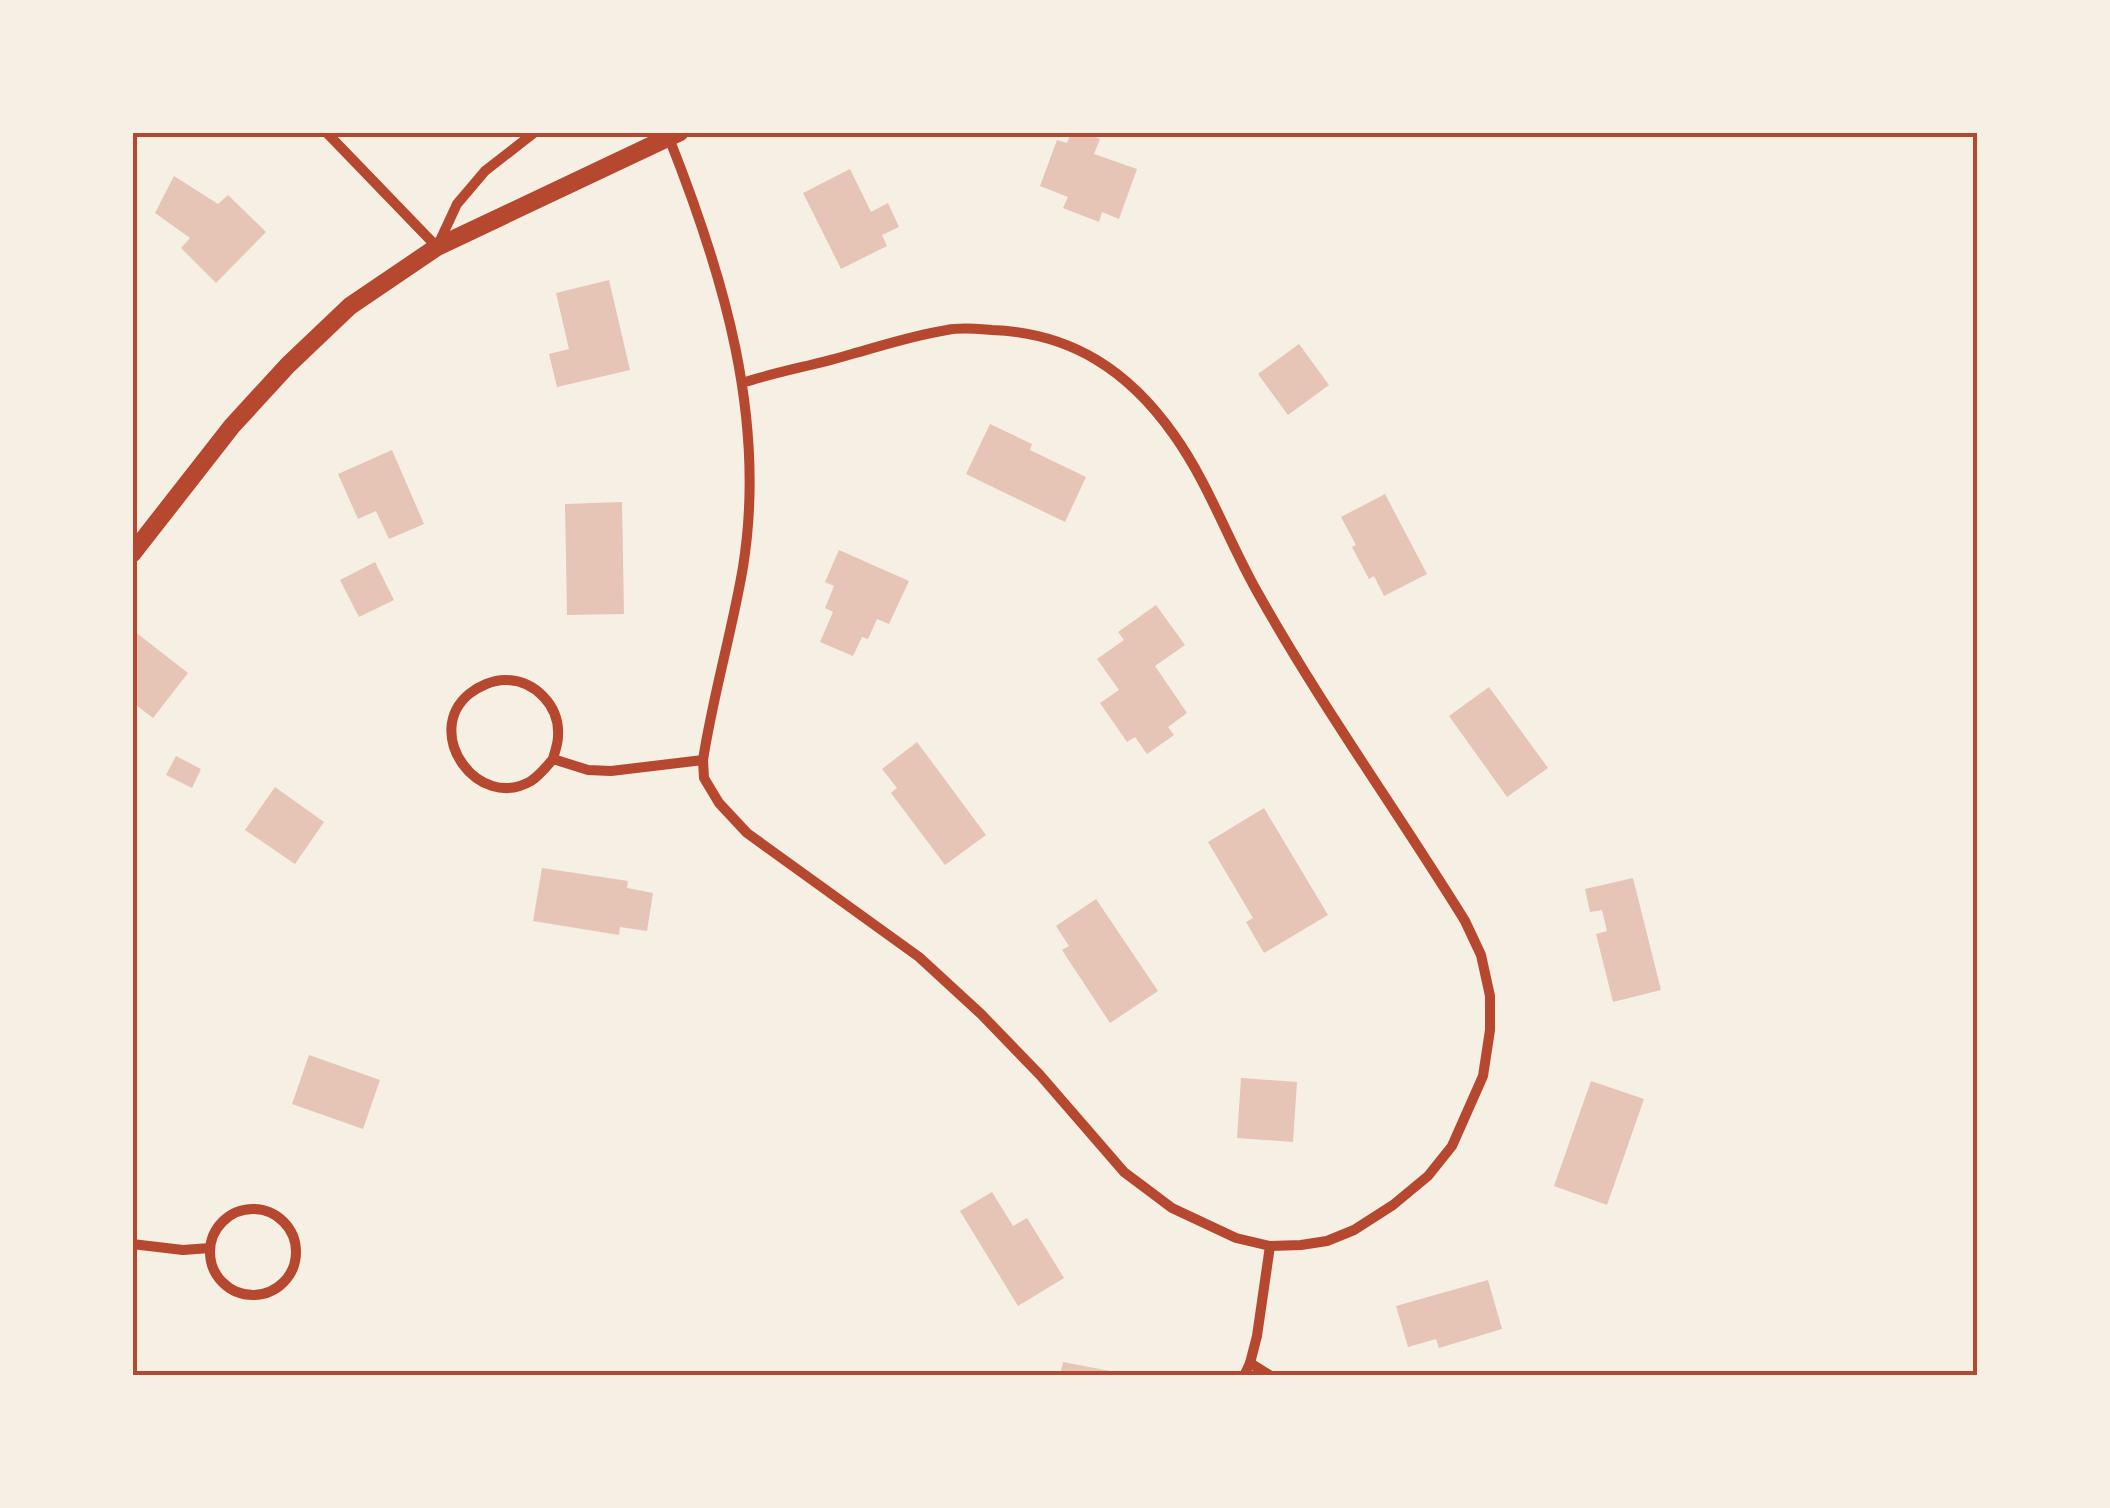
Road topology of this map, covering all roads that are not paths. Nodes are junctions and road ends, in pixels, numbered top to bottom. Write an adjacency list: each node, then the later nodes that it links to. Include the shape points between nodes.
1 (326, 132): 4 (street)
2 (535, 132): 4 (street, via 485,170)
3 (674, 135): 4 (street); 5 (street)
4 (437, 247): 6 (street, via 350,306 288,364)
5 (742, 383): 8 (street, via 749,497 743,565); 10 (street, via 951,329 1042,335 1096,358 1150,404 1198,472 1260,598 1465,920 1490,996 1483,1076 1452,1146 1428,1176 1354,1230)
6 (132, 554)
7 (553, 759): 7 (street, via 556,715 528,685 488,683 455,713 453,746 481,782 517,786); 8 (street, via 611,772)
8 (704, 760): 10 (street, via 704,778 718,803 747,832 918,956 1040,1075 1124,1172 1172,1208)
9 (132, 1244): 11 (street)
10 (1270, 1246): 12 (street)
11 (210, 1248): 11 (street, via 226,1217 253,1208 286,1224 297,1256 275,1289 246,1295 219,1280)
12 (1250, 1364): 13 (street); 14 (street)
13 (1244, 1376)
14 (1272, 1376)

